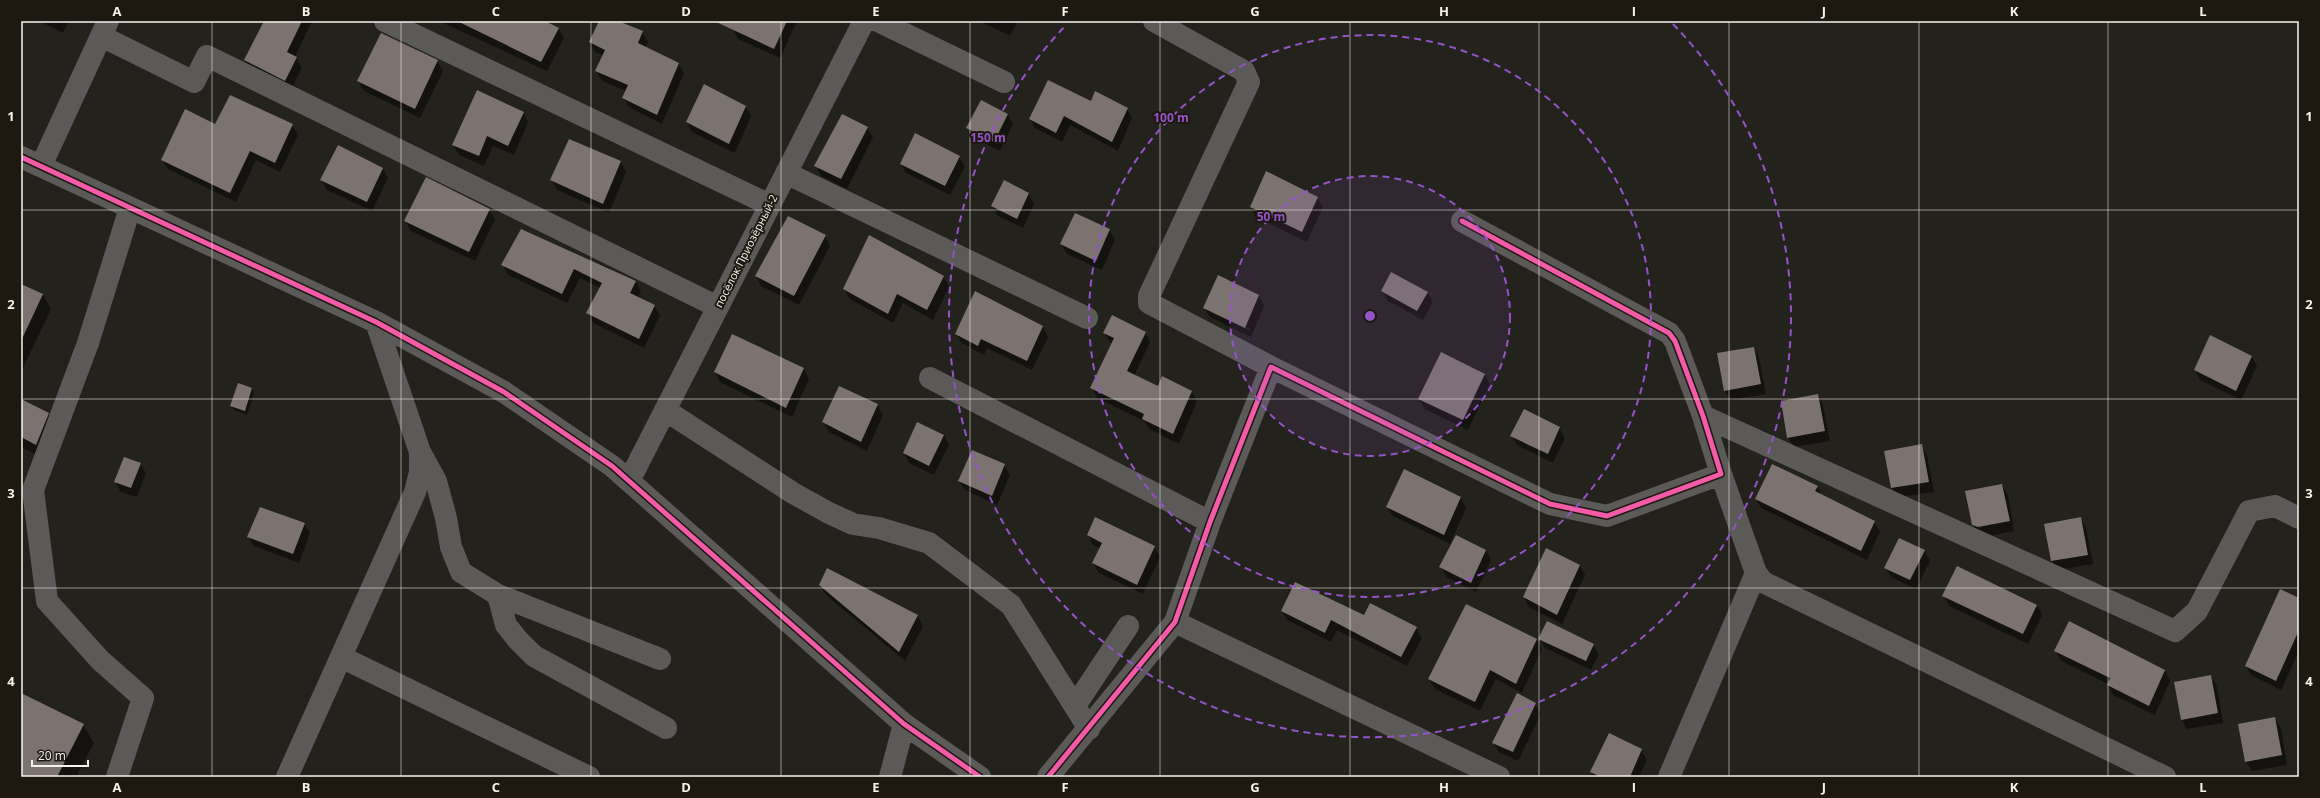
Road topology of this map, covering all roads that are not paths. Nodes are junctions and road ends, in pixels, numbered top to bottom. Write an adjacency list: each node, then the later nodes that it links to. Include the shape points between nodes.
1 (385, 21): 10 (street)
2 (864, 21): 9 (street, посёлок Приозёрный-2)
3 (878, 21): 6 (street)
4 (1154, 21): 16 (street, via 1244,71 1249,82 1148,296 1149,303)
5 (104, 29): 8 (street); 13 (street, via 194,82 207,56)
6 (1004, 82)
7 (21, 157): 8 (street)
8 (40, 166): 11 (street)
9 (786, 173): 10 (street, посёлок Приозёрный-2); 14 (street)
10 (770, 205): 13 (street, посёлок Приозёрный-2)
11 (130, 208): 15 (street); 35 (street, via 88,342 33,490 46,601 100,660 143,698)
12 (1462, 221): 19 (street, via 1669,333 1675,341)
13 (718, 307): 18 (street, посёлок Приозёрный-2)
14 (1087, 318)
15 (376, 322): 20 (street); 22 (street, via 504,392 612,466)
16 (1271, 367): 21 (street, via 1550,504 1608,516); 24 (street)
17 (930, 378): 24 (street)
18 (665, 410): 22 (street, посёлок Приозёрный-2); 31 (street, via 829,513 853,524 879,528 929,543 1010,606)
19 (1703, 416): 21 (street); 23 (street, via 2175,631 2197,611 2249,511 2275,506)
20 (420, 452): 26 (street, via 436,481 446,518 450,547 461,572); 29 (street, via 420,472 415,492)
21 (1720, 474): 25 (street)
22 (629, 481): 32 (street)
23 (2299, 518)
24 (1210, 522): 27 (street)
25 (1756, 573): 42 (street); 43 (street, via 1763,582)
26 (498, 595): 30 (street); 33 (street, via 506,625 534,656)
27 (1175, 622): 34 (street); 41 (street)
28 (1128, 626): 31 (street)
29 (341, 657): 36 (street); 37 (street)
30 (660, 659)
31 (1075, 706): 34 (street)
32 (904, 724): 38 (street); 39 (street)
33 (666, 728)
34 (1089, 729): 40 (street)
35 (117, 777)
36 (287, 777)
37 (589, 777)
38 (890, 777)
39 (980, 777)
40 (1048, 777)
41 (1499, 777)
42 (1670, 777)
43 (2165, 777)

